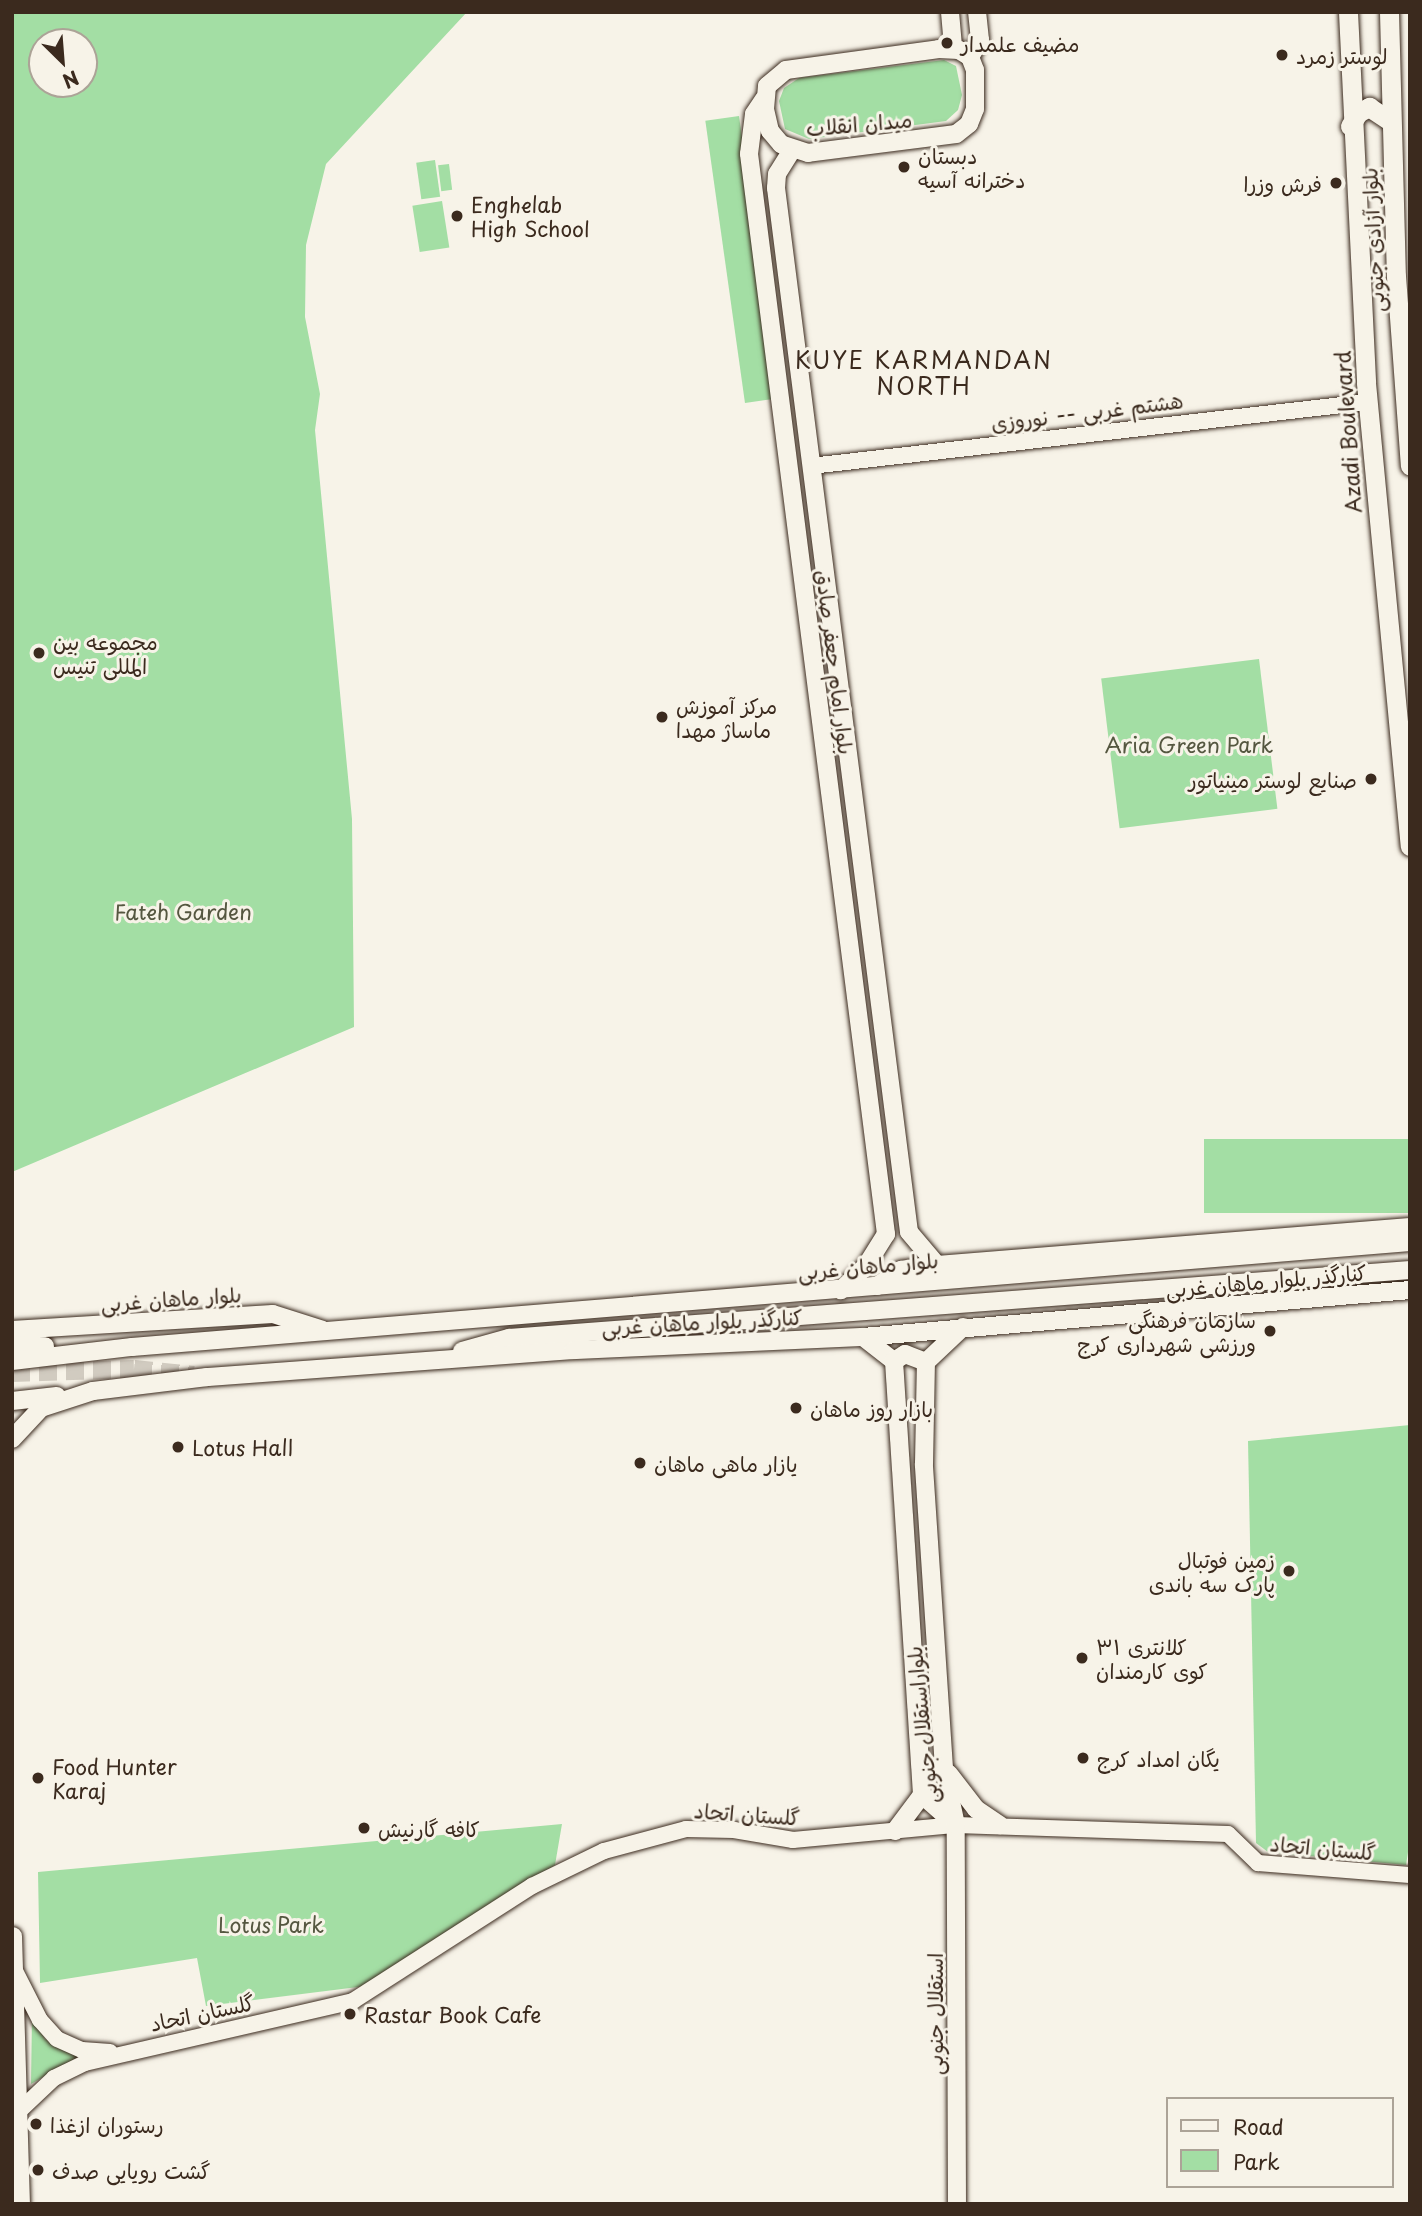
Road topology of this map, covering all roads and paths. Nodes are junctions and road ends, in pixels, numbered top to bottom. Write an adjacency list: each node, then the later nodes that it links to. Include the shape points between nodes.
1 (950, 12): 5 (main road)
2 (977, 12): 6 (main road, via 981,40)
3 (1348, 12): 9 (main road, Azadi Boulevard)
4 (1389, 12): 8 (main road, بلوار آزادی جنوبی)
5 (953, 49): 6 (main road); 7 (main road, via 797,66 777,75 767,86)
6 (970, 57): 10 (main road, میدان انقلاب, via 978,92 975,109 969,124 956,134 808,153)
7 (764, 99): 10 (main road, میدان انقلاب, via 770,131); 14 (main road, بلوار امام جعفر صادق, via 754,114 749,154)
8 (1390, 121): 9 (main road, via 1369,107 1358,113); 12 (main road, بلوار آزادی جنوبی)
9 (1350, 126): 11 (main road, Azadi Boulevard)
10 (792, 150): 13 (main road, بلوار امام جعفر صادق, via 777,174 776,188)
11 (1368, 402): 13 (street, هشتم غربی -- نوروزی); 16 (main road, Azadi Boulevard)
12 (1410, 465)
13 (811, 466): 15 (main road, بلوار امام جعفر صادق)
14 (817, 691): 15 (main road); 22 (main road, بلوار امام جعفر صادق, via 886,1234 866,1266)
15 (841, 703): 19 (main road, بلوار امام جعفر صادق, via 909,1232)
16 (1410, 846)
17 (1410, 1227): 19 (main road)
18 (1410, 1242): 21 (main road, بلوار ماهان غربی)
19 (937, 1265): 21 (main road, via 901,1270)
20 (1410, 1270): 24 (main road)
21 (875, 1287): 22 (main road, بلوار ماهان غربی)
22 (841, 1290): 27 (main road, بلوار ماهان غربی)
23 (1410, 1290): 25 (main road, کنارگذر بلوار ماهان غربی)
24 (952, 1305): 29 (main road); 35 (main road, via 509,1338)
25 (963, 1327): 28 (main road, کنارگذر بلوار ماهان غربی); 34 (main road)
26 (16, 1331): 27 (main road, بلوار ماهان غربی, via 272,1314)
27 (330, 1332): 31 (main road, بلوار ماهان غربی)
28 (863, 1337): 29 (main road, کنارگذر بلوار ماهان غربی); 33 (main road)
29 (826, 1338): 35 (main road, کنارگذر بلوار ماهان غربی)
30 (12, 1345): 31 (main road)
31 (132, 1347): 32 (main road)
32 (12, 1361)
33 (894, 1361): 34 (main road, via 905,1354); 40 (main road, بلواراستقلال جنوبی)
34 (926, 1362): 39 (main road, بلواراستقلال جنوبی, via 924,1464)
35 (414, 1363): 36 (main road, کنارگذر بلوار ماهان غربی, via 207,1377)
36 (93, 1391): 37 (main road); 38 (main road, کنارگذر بلوار ماهان غربی, via 41,1409)
37 (12, 1401)
38 (12, 1439)
39 (944, 1768): 41 (main road, بلواراستقلال جنوبی); 42 (main road, via 976,1810)
40 (922, 1795): 41 (main road, بلواراستقلال جنوبی); 43 (main road)
41 (956, 1825): 42 (street, گلستان اتحاد); 43 (street, گلستان اتحاد); 50 (main road, استقلال جنوبی)
42 (1000, 1825): 44 (street, گلستان اتحاد, via 1228,1835 1258,1863)
43 (895, 1831): 47 (street, گلستان اتحاد, via 793,1840 734,1830 686,1829 604,1851 532,1886 353,2001)
44 (1410, 1875)
45 (12, 1936): 46 (main road)
46 (13, 1968): 47 (street, via 40,2020 57,2039 82,2050); 48 (main road)
47 (120, 2052): 48 (street, via 54,2078)
48 (17, 2113): 49 (main road)
49 (20, 2204)
50 (957, 2204)

